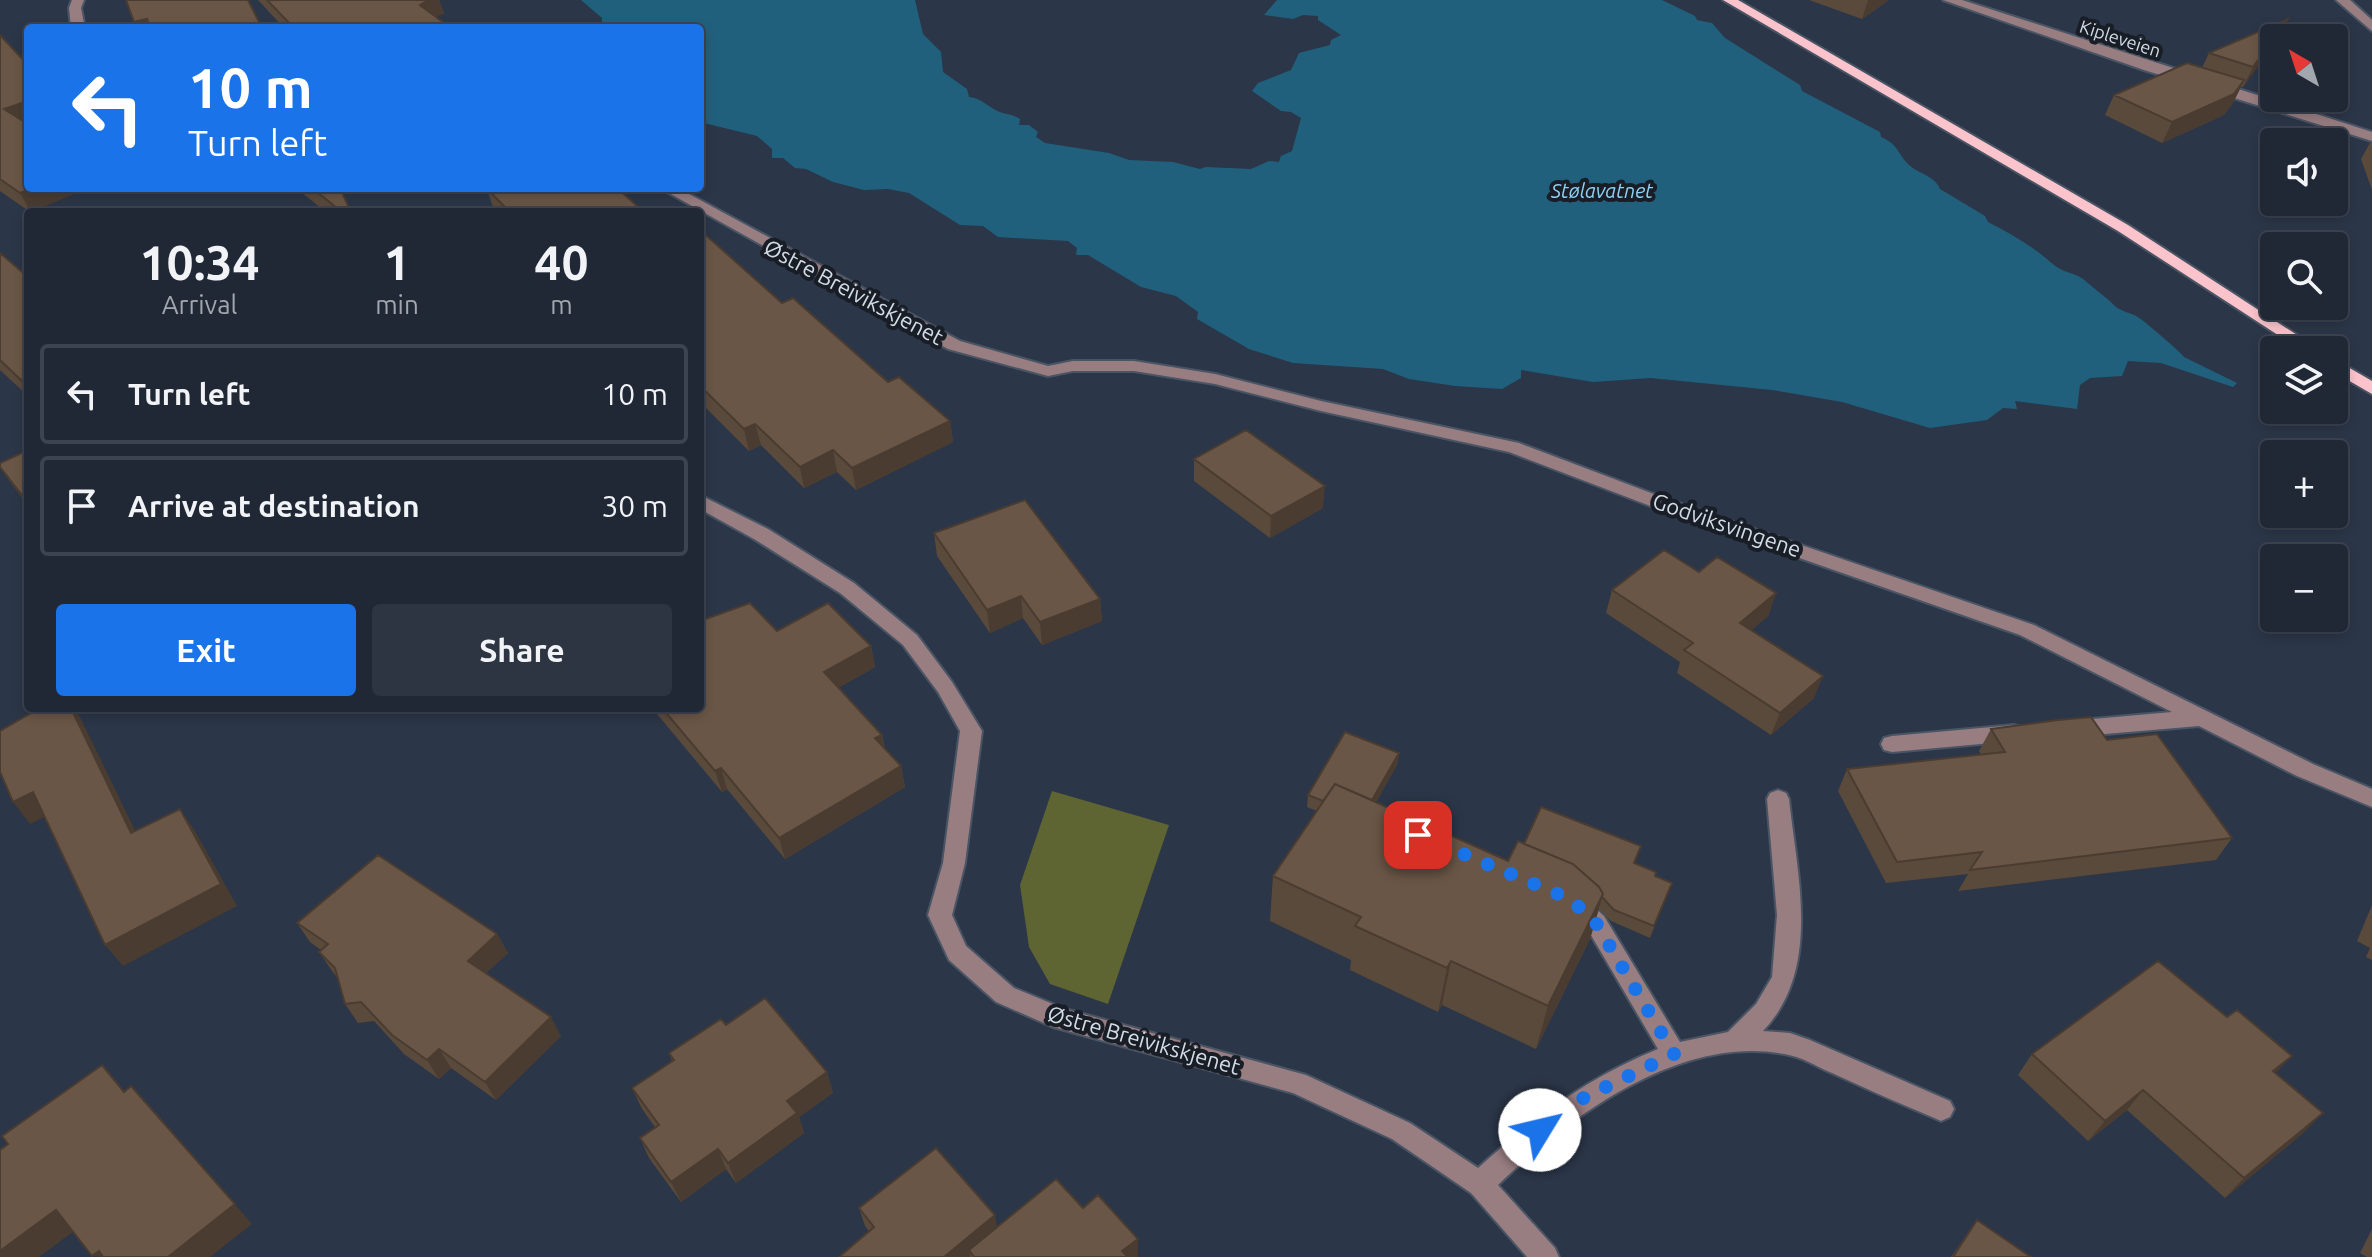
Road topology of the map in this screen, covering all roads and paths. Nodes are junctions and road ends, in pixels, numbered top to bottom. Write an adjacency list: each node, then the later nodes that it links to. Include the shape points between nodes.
1 (78, 0): 5 (street)
2 (1729, 0): 13 (main road, via 2123,228)
3 (1949, 0): 8 (street, Kipleveien)
4 (2342, 0): 6 (street)
5 (77, 24)
6 (2372, 27)
7 (2372, 117): 8 (street)
8 (2355, 132): 9 (street, Kipleveien)
9 (2372, 137)
10 (672, 192): 11 (street, Østre Breivikskjenet)
11 (694, 208)
12 (706, 217): 14 (street, Østre Breivikskjenet, via 954,345)
13 (2290, 336)
14 (1048, 371): 18 (street, Godviksvingene, via 1134,366 1513,447 2027,630)
15 (2348, 373): 16 (main road)
16 (2372, 389)
17 (704, 503): 26 (street, Østre Breivikskjenet, via 847,588 910,640 971,731 954,863 940,915 957,953 1005,995 1062,1019 1297,1083 1401,1131)
18 (2201, 718): 19 (street); 20 (street, Godviksvingene)
19 (1892, 744)
20 (2372, 798)
21 (1778, 799): 23 (street, via 1788,936 1784,978 1765,1015)
22 (1556, 894): 24 (street, via 1570,899 1596,923)
23 (1736, 1040): 24 (street); 25 (street, via 1791,1044)
24 (1674, 1054): 26 (street, via 1585,1097 1517,1147)
25 (1941, 1109)
26 (1480, 1184): 27 (street, Østre Breivikskjenet)
27 (1545, 1257)

